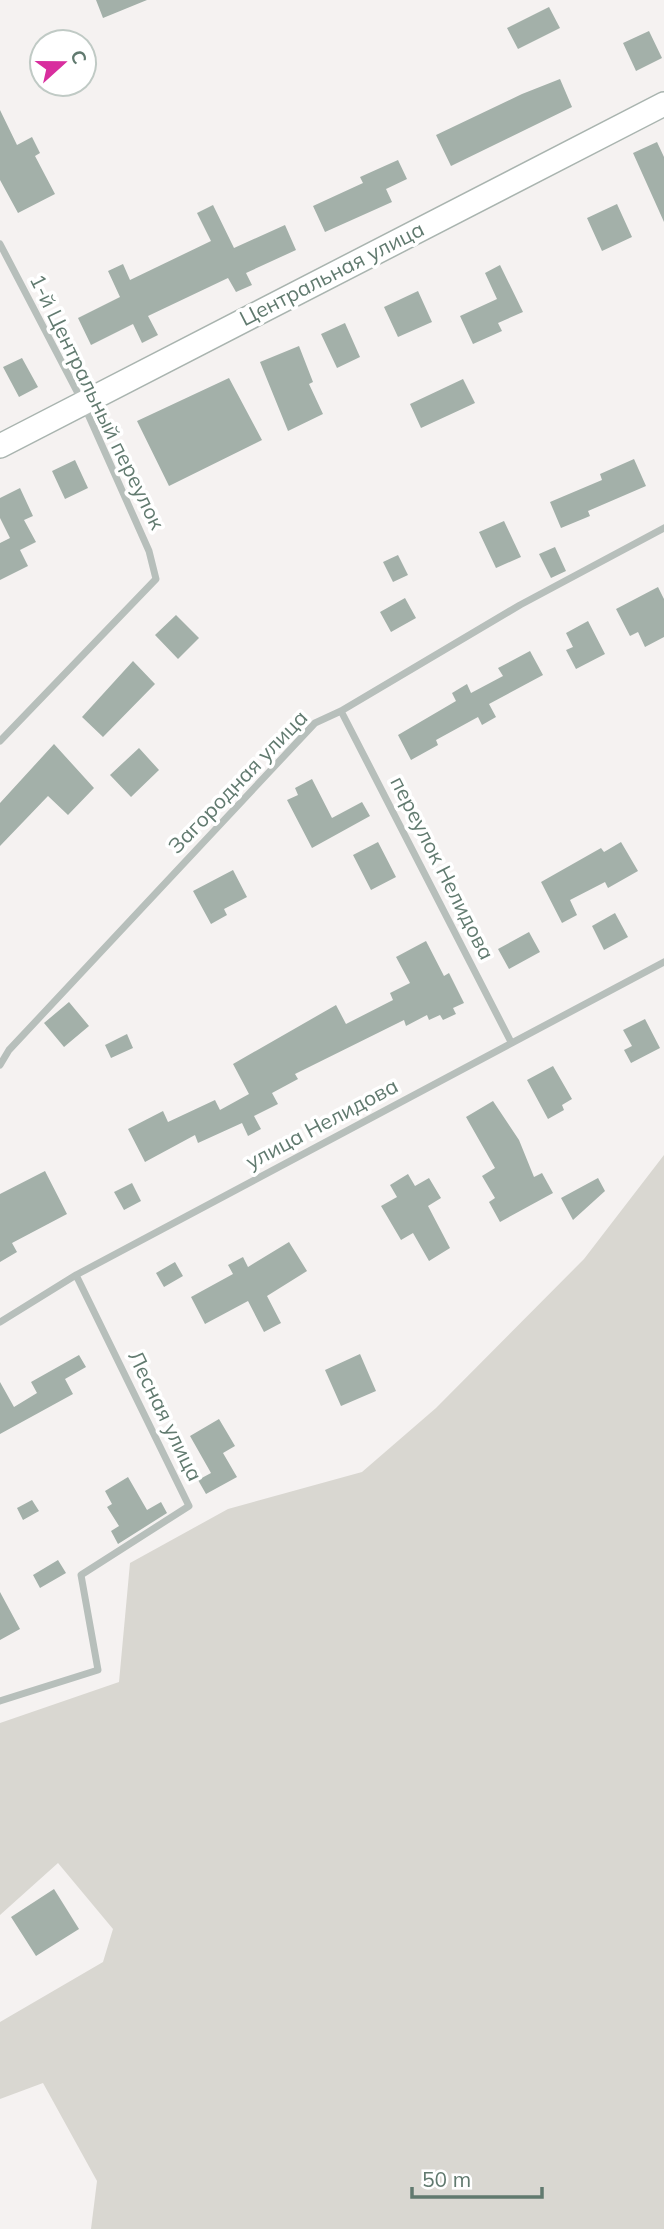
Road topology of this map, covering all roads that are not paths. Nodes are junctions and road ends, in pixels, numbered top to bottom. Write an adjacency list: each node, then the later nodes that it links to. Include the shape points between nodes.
1 (664, 104): 3 (street, Центральная улица)
2 (0, 244): 3 (street, 1-й Центральный переулок)
3 (83, 403): 4 (street, Центральная улица); 7 (street, 1-й Центральный переулок, via 149,551 156,579)
4 (0, 446)
5 (664, 528): 6 (street, Загородная улица, via 520,605)
6 (341, 711): 9 (street, переулок Нелидова); 10 (street, Загородная улица, via 315,723 9,1050)
7 (0, 741)
8 (664, 962): 9 (street, улица Нелидова)
9 (511, 1042): 11 (street, улица Нелидова)
10 (0, 1065)
11 (76, 1275): 12 (street, улица Нелидова); 13 (street, Лесная улица, via 189,1506 81,1574 98,1670)
12 (0, 1322)
13 (0, 1700)

